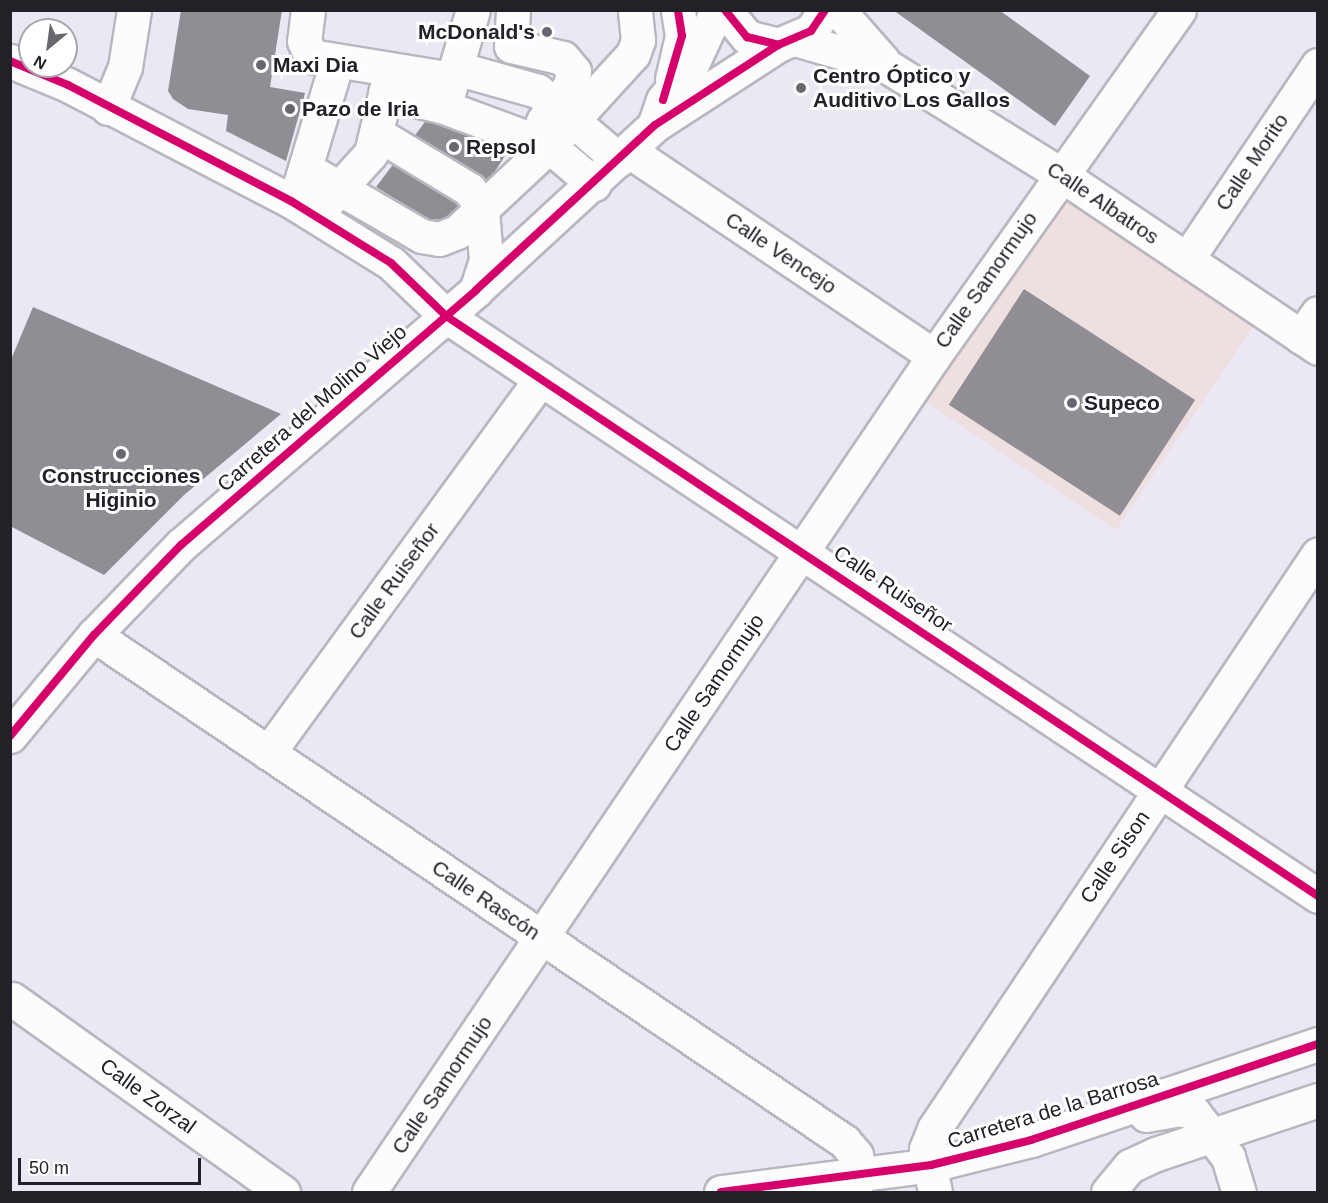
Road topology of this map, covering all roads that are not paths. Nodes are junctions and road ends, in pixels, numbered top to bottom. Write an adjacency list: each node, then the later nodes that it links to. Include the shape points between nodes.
1 (134, 10): 19 (street, via 125,67)
2 (308, 10): 14 (street, via 308,52)
3 (473, 10): 18 (street)
4 (513, 10): 20 (street, via 511,46 563,58 572,66)
5 (635, 10): 20 (street, via 639,33 633,54)
6 (678, 10): 21 (street, via 682,36)
7 (717, 10): 21 (street, via 692,66)
8 (725, 10): 12 (street, via 747,37)
9 (825, 10): 12 (street)
10 (838, 10): 15 (street)
11 (1179, 10): 26 (street, Calle Samormujo)
12 (788, 42): 15 (street); 21 (street)
13 (10, 60): 19 (street, Calle Ruiseñor)
14 (337, 61): 17 (street); 25 (street)
15 (885, 65): 26 (street, Calle Albatros)
16 (1317, 65): 32 (street, Calle Morito)
17 (388, 81): 18 (street); 22 (street)
18 (451, 84): 20 (street, Calle Vencejo, via 538,91); 23 (street)
19 (108, 108): 29 (street, Calle Ruiseñor)
20 (566, 111): 23 (street); 24 (street, Calle Vencejo)
21 (659, 112): 24 (street, Carretera del Molino Viejo)
22 (376, 133): 28 (street, via 371,153); 30 (street, via 470,190)
23 (539, 142): 27 (street); 30 (street)
24 (624, 155): 27 (street, Carretera del Molino Viejo); 36 (street, Calle Vencejo)
25 (308, 170): 28 (street); 29 (street)
26 (1060, 174): 32 (street, Calle Albatros); 36 (street, Calle Samormujo)
27 (594, 184): 33 (street, Carretera del Molino Viejo)
28 (341, 186): 30 (street, via 431,238 457,232); 31 (street)
29 (291, 201): 31 (street, Calle Ruiseñor)
30 (482, 209): 33 (street, via 486,260)
31 (319, 219): 34 (street, Calle Ruiseñor, via 391,263)
32 (1188, 259): 35 (street, Calle Albatros)
33 (477, 290): 34 (street, Carretera del Molino Viejo)
34 (446, 316): 37 (street, Calle Ruiseñor); 40 (street, Carretera del Molino Viejo, via 181,545)
35 (1312, 333)
36 (934, 356): 38 (street, Calle Samormujo)
37 (541, 380): 38 (street, Calle Ruiseñor); 42 (street, Calle Ruiseñor)
38 (802, 550): 43 (street, Calle Ruiseñor); 45 (street, Calle Samormujo)
39 (1317, 554): 43 (street, Calle Sison)
40 (94, 635): 41 (street, Carretera del Molino Viejo); 42 (street, Calle Rascón)
41 (10, 736)
42 (268, 753): 45 (street, Calle Rascón)
43 (1160, 790): 44 (street, Calle Ruiseñor); 52 (street, Calle Sison, via 934,1129 926,1149)
44 (1317, 896)
45 (542, 938): 51 (street, Calle Rascón, via 844,1141 856,1155); 54 (street, Calle Samormujo)
46 (12, 999): 53 (street, Calle Zorzal)
47 (1317, 1044): 49 (street, Carretera de la Barrosa)
48 (1317, 1100): 50 (street)
49 (1112, 1112): 50 (street, via 1134,1118 1180,1109 1194,1113); 52 (street, Carretera de la Barrosa)
50 (1209, 1137): 56 (street, via 1130,1166); 57 (street, via 1228,1156)
51 (861, 1177): 52 (street, Carretera de la Barrosa); 55 (street, Carretera de la Barrosa)
52 (933, 1179)
53 (283, 1192)
54 (369, 1192)
55 (721, 1192)
56 (1108, 1192)
57 (1239, 1192)

